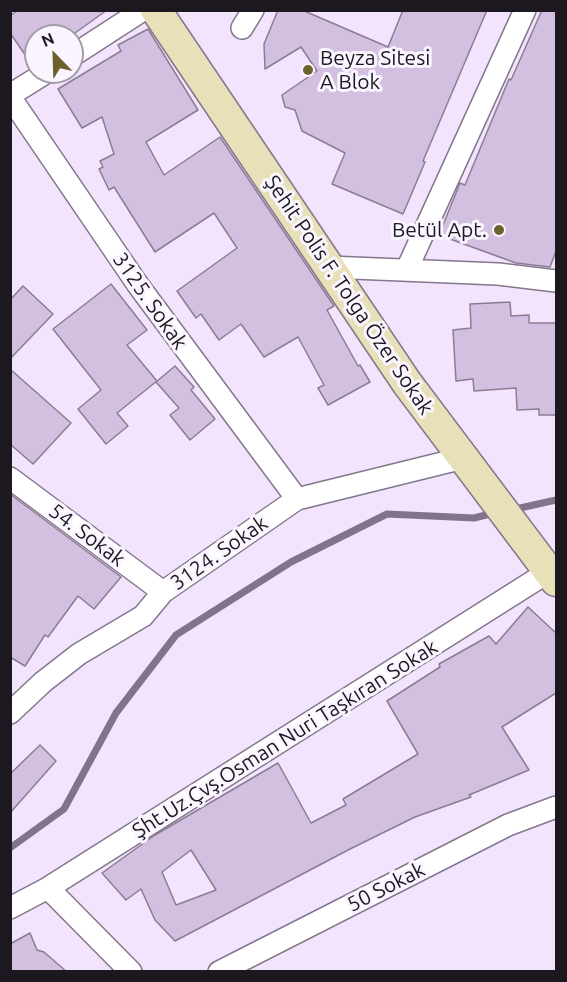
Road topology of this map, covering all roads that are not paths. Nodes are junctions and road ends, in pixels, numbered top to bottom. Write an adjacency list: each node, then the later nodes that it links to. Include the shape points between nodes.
1 (143, 10): 6 (street)
2 (156, 10): 9 (street, Şehit Polis F. Tolga Özer Sokak)
3 (253, 10): 5 (street)
4 (525, 10): 10 (street)
5 (242, 28)
6 (84, 48)
7 (28, 84): 8 (street)
8 (10, 96): 14 (street, 3125. Sokak, via 138,285)
9 (329, 267): 10 (street); 12 (street, Şehit Polis F. Tolga Özer Sokak)
10 (407, 269): 11 (street)
11 (556, 281)
12 (470, 468): 14 (street, 3124. Sokak); 15 (street, Şehit Polis F. Tolga Özer Sokak)
13 (10, 478): 16 (street, 54. Sokak)
14 (297, 499): 16 (street, 3124. Sokak)
15 (549, 568): 19 (street, Şht.Uz.Çvş.Osman Nuri Taşkıran Sokak)
16 (163, 592): 17 (street, 3124. Sokak, via 143,616 79,654)
17 (10, 713)
18 (556, 807): 22 (street, 50 Sokak, via 508,825)
19 (48, 888): 20 (street, Şht.Uz.Çvş.Osman Nuri Taşkıran Sokak); 21 (street)
20 (10, 908)
21 (130, 972)
22 (219, 972)

